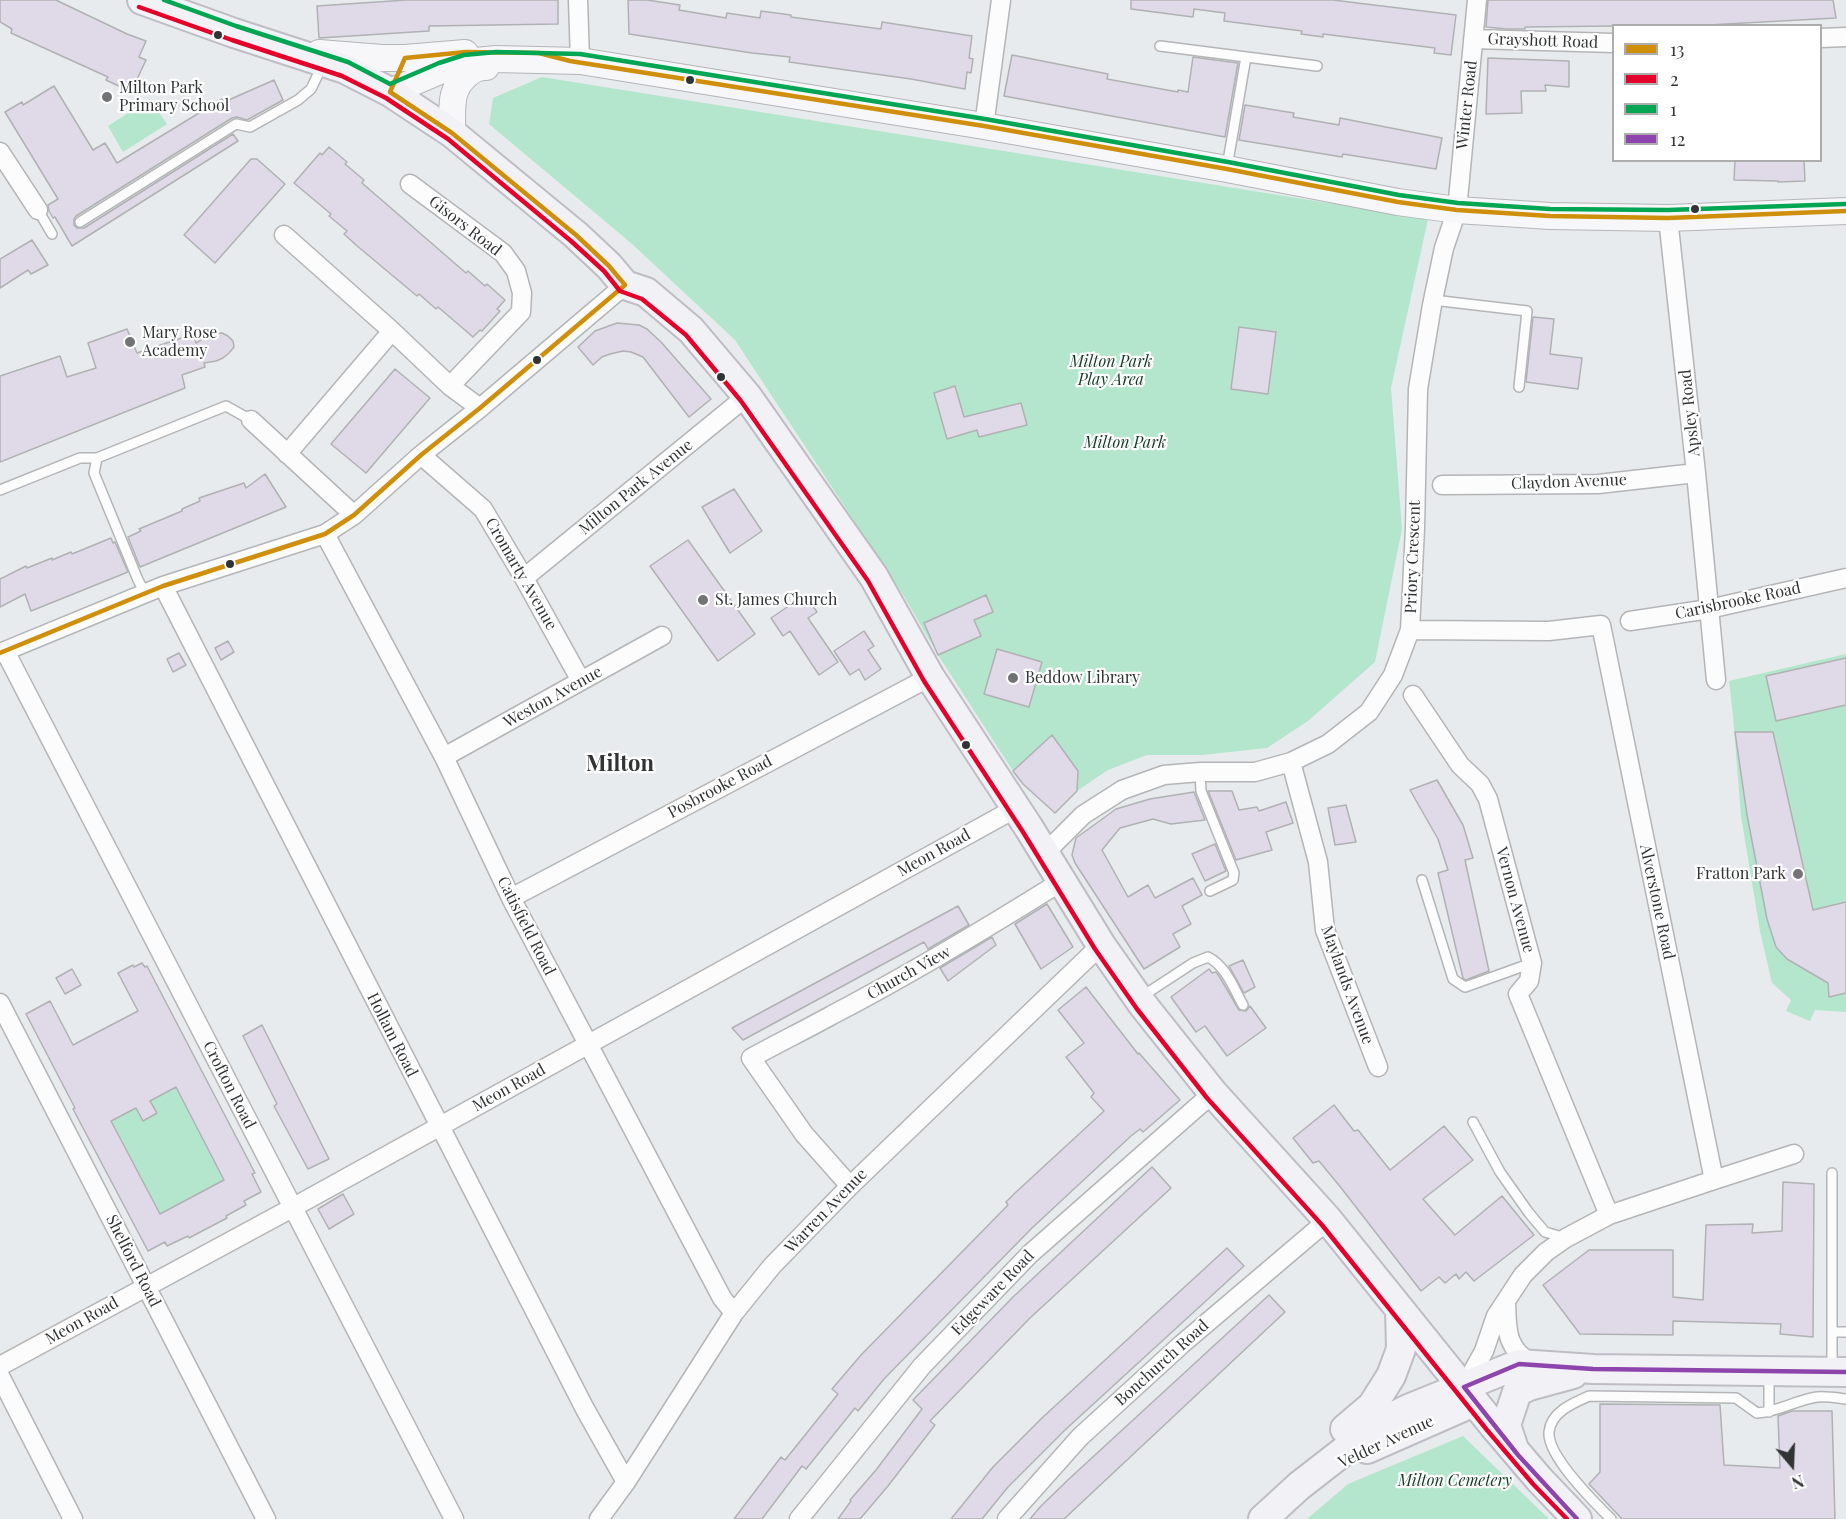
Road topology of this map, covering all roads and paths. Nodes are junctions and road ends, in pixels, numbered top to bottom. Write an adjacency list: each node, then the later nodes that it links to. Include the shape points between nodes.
1 (142, 0): 10 (main road)
2 (578, 0): 13 (street)
3 (1001, 0): 17 (street)
4 (1477, 0): 7 (street, Winter Road)
5 (1846, 37): 6 (street)
6 (1822, 38)
7 (1473, 39): 8 (street, Grayshott Road); 23 (street, Winter Road)
8 (1612, 43)
9 (1160, 46): 11 (lane)
10 (291, 51): 12 (main road); 14 (main road)
11 (1246, 57): 15 (lane); 20 (lane)
12 (405, 58): 13 (main road, via 466,52 539,53); 16 (main road)
13 (575, 61): 16 (main road, via 466,62); 17 (main road); 18 (main road, via 478,67 460,80 453,92)
14 (324, 62): 16 (main road); 26 (lane, via 311,89 297,100 250,127 236,124)
15 (1317, 66)
16 (390, 92): 18 (main road)
17 (984, 126): 20 (main road)
18 (452, 133): 29 (main road, via 576,235)
19 (0, 152): 22 (street)
20 (1227, 169): 23 (main road)
21 (410, 184): 32 (street, Gisors Road, via 503,253 516,272 522,293 521,312)
22 (38, 210): 27 (lane)
23 (1457, 210): 25 (main road); 30 (street, Priory Crescent)
24 (1845, 217): 25 (main road)
25 (1668, 218): 40 (street, Apsley Road)
26 (80, 222)
27 (52, 234)
28 (284, 235): 31 (street)
29 (625, 285): 34 (main road, via 646,292 691,330); 35 (street)
30 (1433, 300): 33 (lane, via 1527,311); 51 (street, Priory Crescent, via 1418,389)
31 (392, 331): 32 (street); 37 (street)
32 (450, 386): 35 (street)
33 (1519, 387)
34 (747, 396): 45 (street, Milton Park Avenue); 54 (main road, via 874,577)
35 (480, 408): 38 (street)
36 (251, 420): 37 (street); 39 (lane, via 226,406)
37 (287, 454): 43 (street)
38 (421, 455): 43 (street); 45 (street, Cromarty Avenue, via 483,509)
39 (97, 458): 42 (lane, via 80,458); 48 (lane, via 94,473)
40 (1696, 473): 41 (street, Claydon Avenue, via 1598,484); 49 (street, Apsley Road)
41 (1442, 485)
42 (0, 490)
43 (354, 515): 44 (street)
44 (325, 534): 47 (street); 58 (street, Catisfield Road)
45 (524, 578): 56 (street, Cromarty Avenue)
46 (1846, 578): 49 (street, Carisbrooke Road)
47 (163, 586): 48 (street); 76 (street, Hollam Road)
48 (146, 594): 53 (street)
49 (1709, 609): 50 (street, Carisbrooke Road); 55 (street, Apsley Road)
50 (1630, 621)
51 (1410, 630): 59 (street, Priory Crescent, via 1393,675 1369,712 1328,744); 79 (street, Alverstone Road, via 1548,631 1601,625)
52 (662, 636): 56 (street, Weston Avenue)
53 (3, 652): 81 (street, Crofton Road)
54 (930, 677): 61 (main road); 66 (street, Posbrooke Road)
55 (1716, 680)
56 (582, 681): 58 (street, Weston Avenue)
57 (1413, 695): 68 (street, Vernon Avenue, via 1488,799)
58 (444, 757): 66 (street, Catisfield Road)
59 (1291, 762): 60 (street, Priory Crescent, via 1255,772); 73 (street, Maylands Avenue, via 1318,862 1325,930)
60 (1200, 772): 62 (street, Priory Crescent, via 1164,776 1122,790 1083,815); 65 (lane, via 1202,791 1234,873 1233,880)
61 (1016, 808): 62 (main road); 72 (street, Meon Road)
62 (1045, 853): 64 (main road)
63 (1422, 880): 68 (lane, via 1453,979 1465,987)
64 (1062, 881): 67 (main road); 80 (street, Church View, via 969,939 751,1058 804,1134)
65 (1210, 891)
66 (511, 898): 72 (street, Catisfield Road)
67 (1101, 945): 69 (main road); 80 (street, Warren Avenue)
68 (1532, 963): 82 (street, Vernon Avenue, via 1529,981 1518,994)
69 (1139, 999): 71 (lane, via 1192,963 1208,957 1224,971); 74 (main road)
70 (0, 1003): 85 (street, Shelford Road)
71 (1243, 1005)
72 (588, 1045): 76 (street, Meon Road); 88 (street, Catisfield Road, via 722,1298)
73 (1378, 1067)
74 (1213, 1093): 83 (main road); 107 (street, Edgeware Road, via 1030,1254 922,1366)
75 (1473, 1122): 84 (lane, via 1500,1172 1529,1213 1545,1232)
76 (439, 1126): 81 (street, Meon Road); 101 (street, Hollam Road)
77 (1794, 1154): 79 (street)
78 (1832, 1173): 89 (lane)
79 (1714, 1179): 82 (street)
80 (850, 1186): 88 (street, Warren Avenue, via 772,1266)
81 (292, 1208): 85 (street, Meon Road); 105 (street, Crofton Road)
82 (1609, 1215): 84 (street)
83 (1328, 1220): 87 (main road); 108 (street, Bonchurch Road, via 1080,1437)
84 (1566, 1238): 86 (street, via 1523,1275)
85 (146, 1286): 92 (street, Meon Road); 104 (street, Shelford Road)
86 (1506, 1301): 91 (street, via 1508,1336 1517,1353); 97 (street, via 1496,1316)
87 (1400, 1310): 97 (main road); 102 (main road, Velder Avenue, via 1401,1349 1391,1376 1372,1406 1319,1451)
88 (734, 1313): 101 (street, Warren Avenue)
89 (1832, 1332): 90 (lane); 95 (lane)
90 (1846, 1332)
91 (1532, 1364): 93 (main road); 97 (main road, via 1510,1367)
92 (0, 1366)
93 (1593, 1369): 94 (main road); 97 (main road, via 1538,1377); 100 (main road, via 1517,1392 1506,1425)
94 (1769, 1372): 95 (main road); 99 (lane)
95 (1839, 1372)
96 (0, 1376): 103 (street)
97 (1470, 1394): 100 (main road); 102 (main road, Velder Avenue)
98 (1846, 1399): 99 (lane, via 1818,1396)
99 (1769, 1412): 111 (lane, via 1757,1413 1737,1398 1589,1396 1569,1405 1550,1426 1551,1444 1579,1486)
100 (1515, 1450): 110 (main road)
101 (626, 1482): 106 (street, Warren Avenue)
102 (1299, 1486): 109 (main road, Velder Avenue)
103 (73, 1519)
104 (266, 1519)
105 (454, 1519)
106 (599, 1519)
107 (799, 1519)
108 (1007, 1519)
109 (1263, 1519)
110 (1577, 1519)
111 (1611, 1519)

